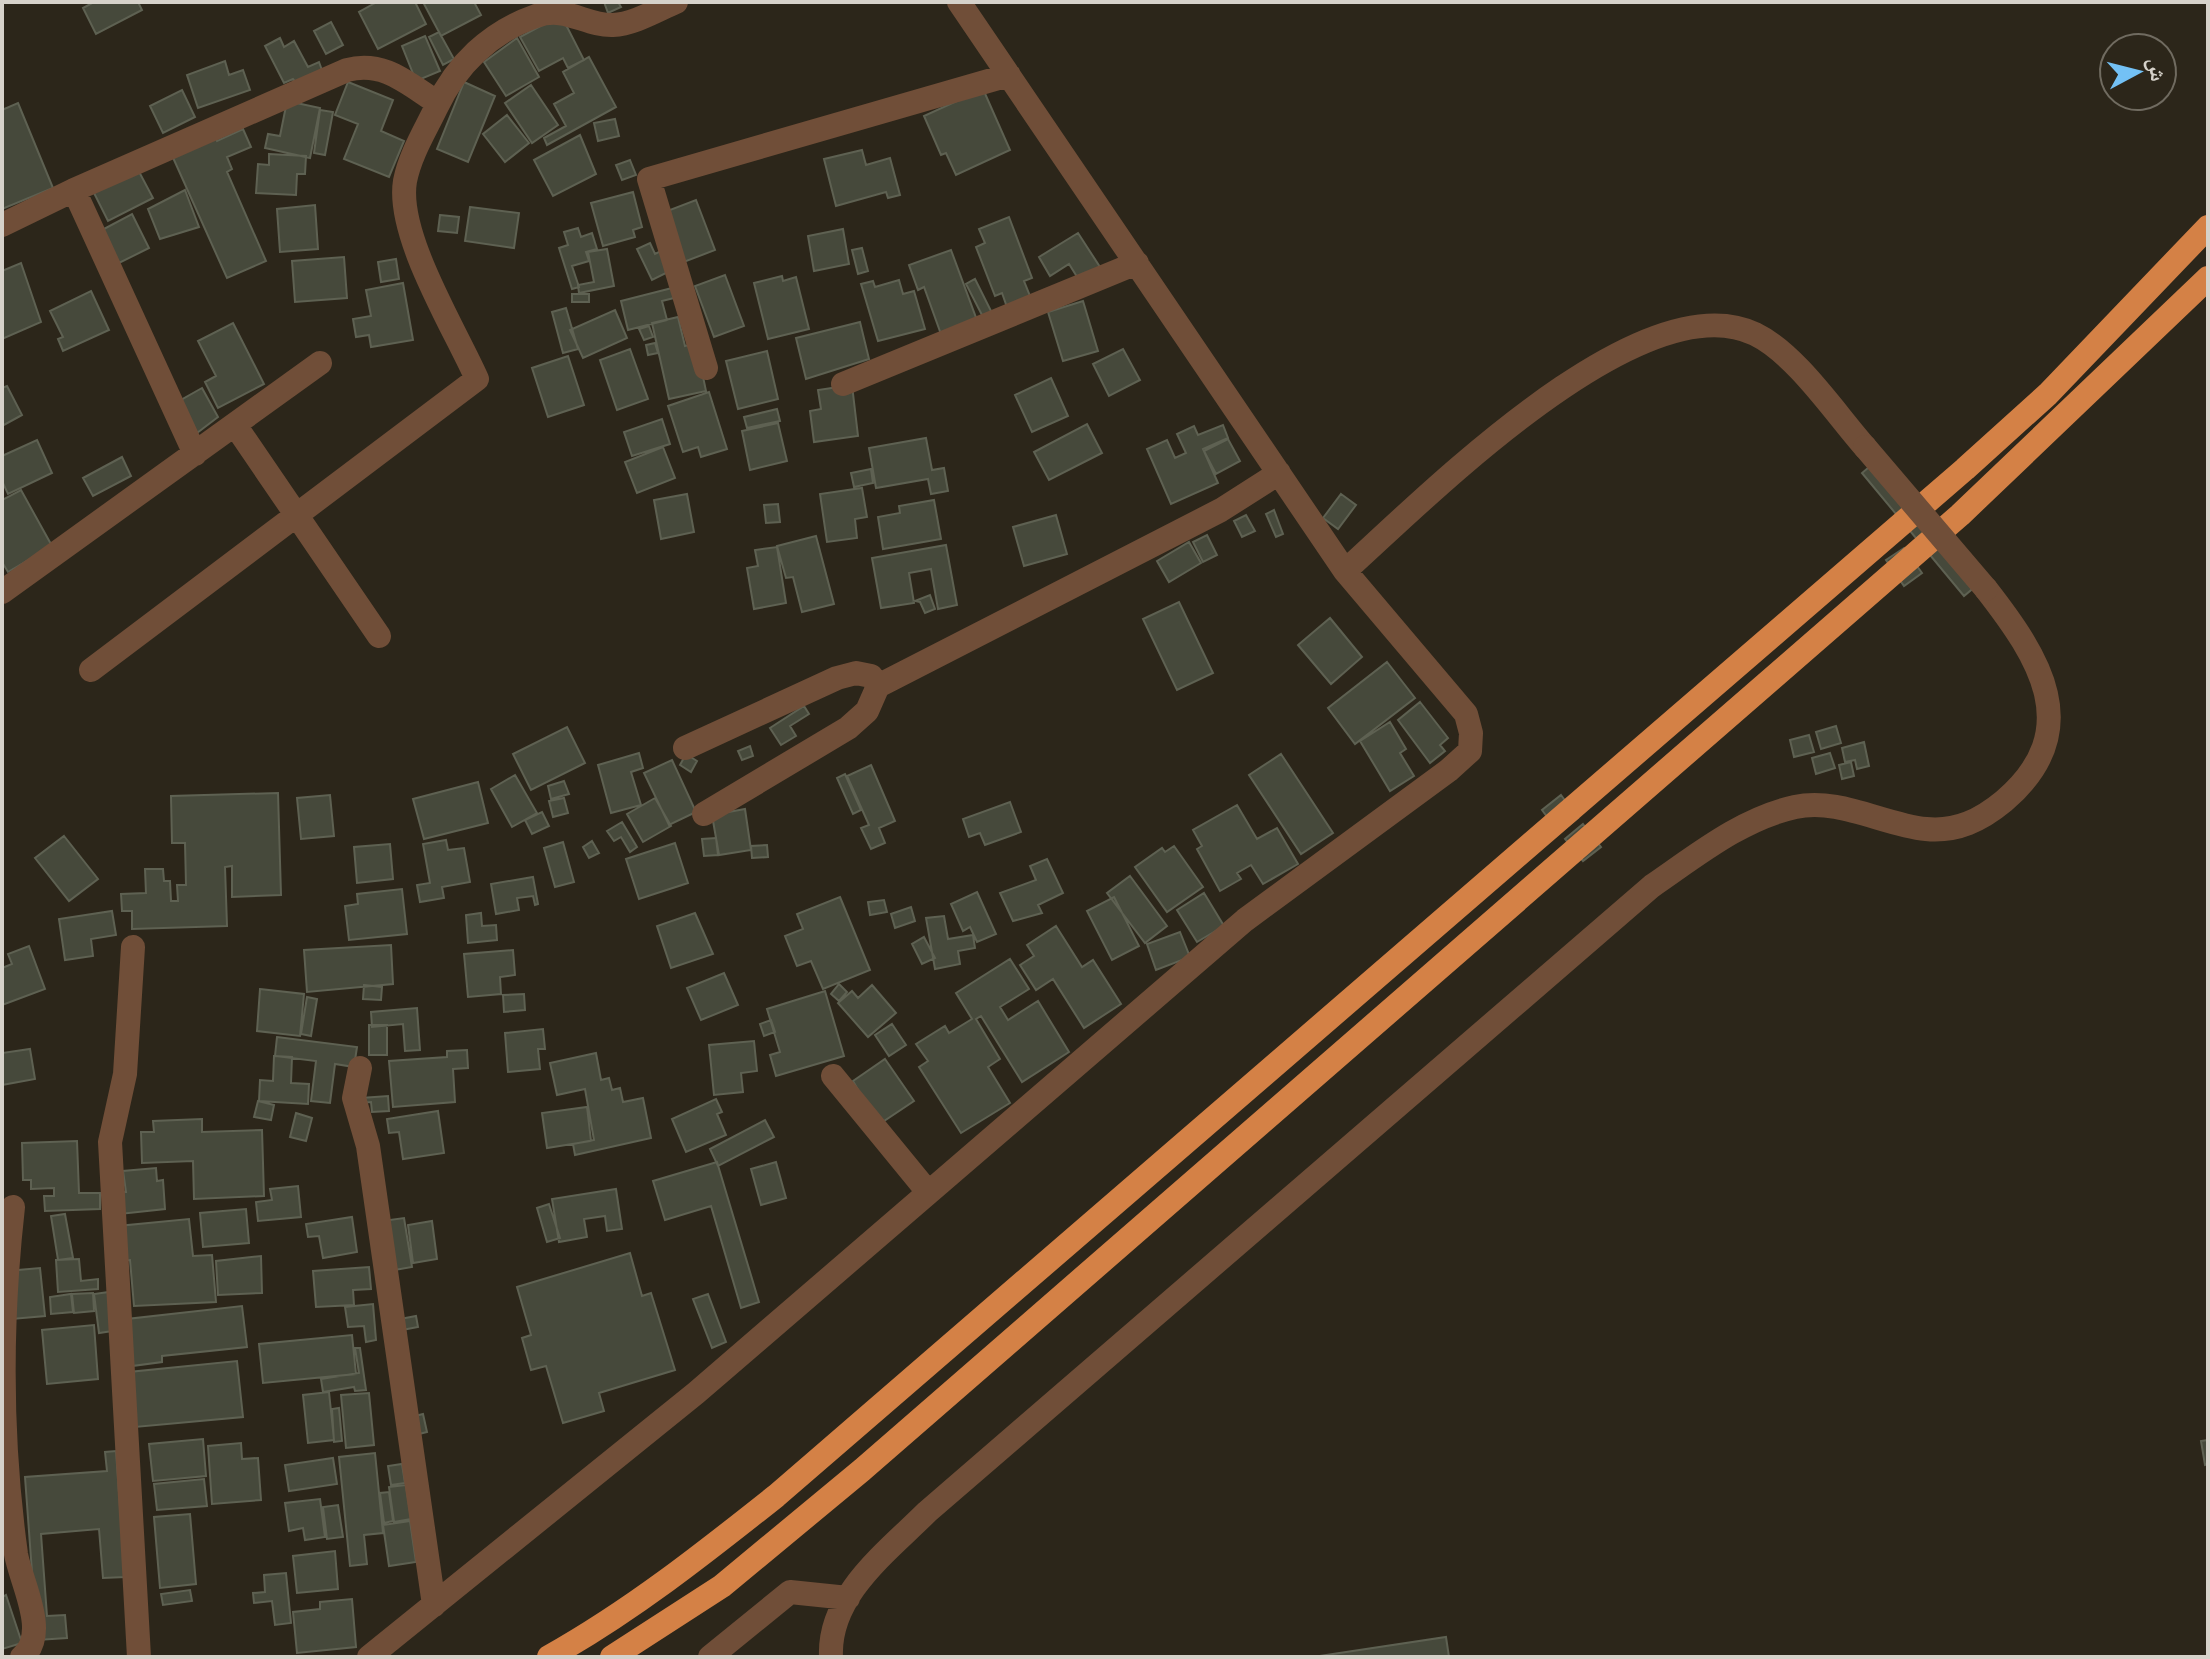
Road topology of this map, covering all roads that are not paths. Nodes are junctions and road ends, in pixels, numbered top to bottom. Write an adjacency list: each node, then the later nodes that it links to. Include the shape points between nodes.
1 (676, 2): 4 (street, via 614,25 561,12 536,16 465,59)
2 (959, 2): 3 (street)
3 (1009, 75): 8 (street); 11 (street, via 649,179)
4 (438, 103): 5 (street, via 383,68 359,66); 16 (street, via 415,151 404,203 423,266 477,379)
5 (74, 190): 6 (street); 14 (street)
6 (2, 225)
7 (2208, 227): 34 (highway, via 2048,394 1580,805 776,1496 693,1563)
8 (1137, 263): 12 (street); 15 (street)
9 (2208, 278): 35 (highway, via 1960,515 862,1470 722,1586)
10 (320, 363): 13 (street)
11 (706, 368)
12 (843, 384)
13 (235, 425): 14 (street); 16 (street)
14 (195, 454): 18 (street)
15 (1279, 473): 17 (street); 21 (street, via 1221,510)
16 (298, 517): 19 (street); 20 (street)
17 (1345, 571): 27 (street, via 1466,714 1470,751 1245,920); 29 (street, bridge, via 1511,422 1628,348 1725,326 1755,334 1788,358 2026,640 2042,676 2046,736 2034,770 2011,794 1984,817 1956,828 1925,829 1817,805 1797,806 1741,829 1652,886 927,1512)
18 (2, 592)
19 (379, 636)
20 (91, 670)
21 (878, 686): 22 (street, via 871,676 856,673 837,678); 23 (street, via 867,711 848,728)
22 (685, 748)
23 (704, 814)
24 (133, 947): 32 (street, via 125,1074 110,1142)
25 (360, 1068): 30 (street, via 354,1098 368,1146)
26 (833, 1076): 27 (street)
27 (928, 1192): 30 (street, via 696,1393)
28 (13, 1207): 31 (street, via 4,1307 3,1408 17,1558 34,1630 33,1645)
29 (848, 1598): 36 (street, via 790,1592); 37 (street, via 835,1619)
30 (434, 1605): 33 (street)
31 (22, 1657)
32 (139, 1657)
33 (369, 1657)
34 (549, 1657)
35 (612, 1657)
36 (710, 1657)
37 (831, 1657)

